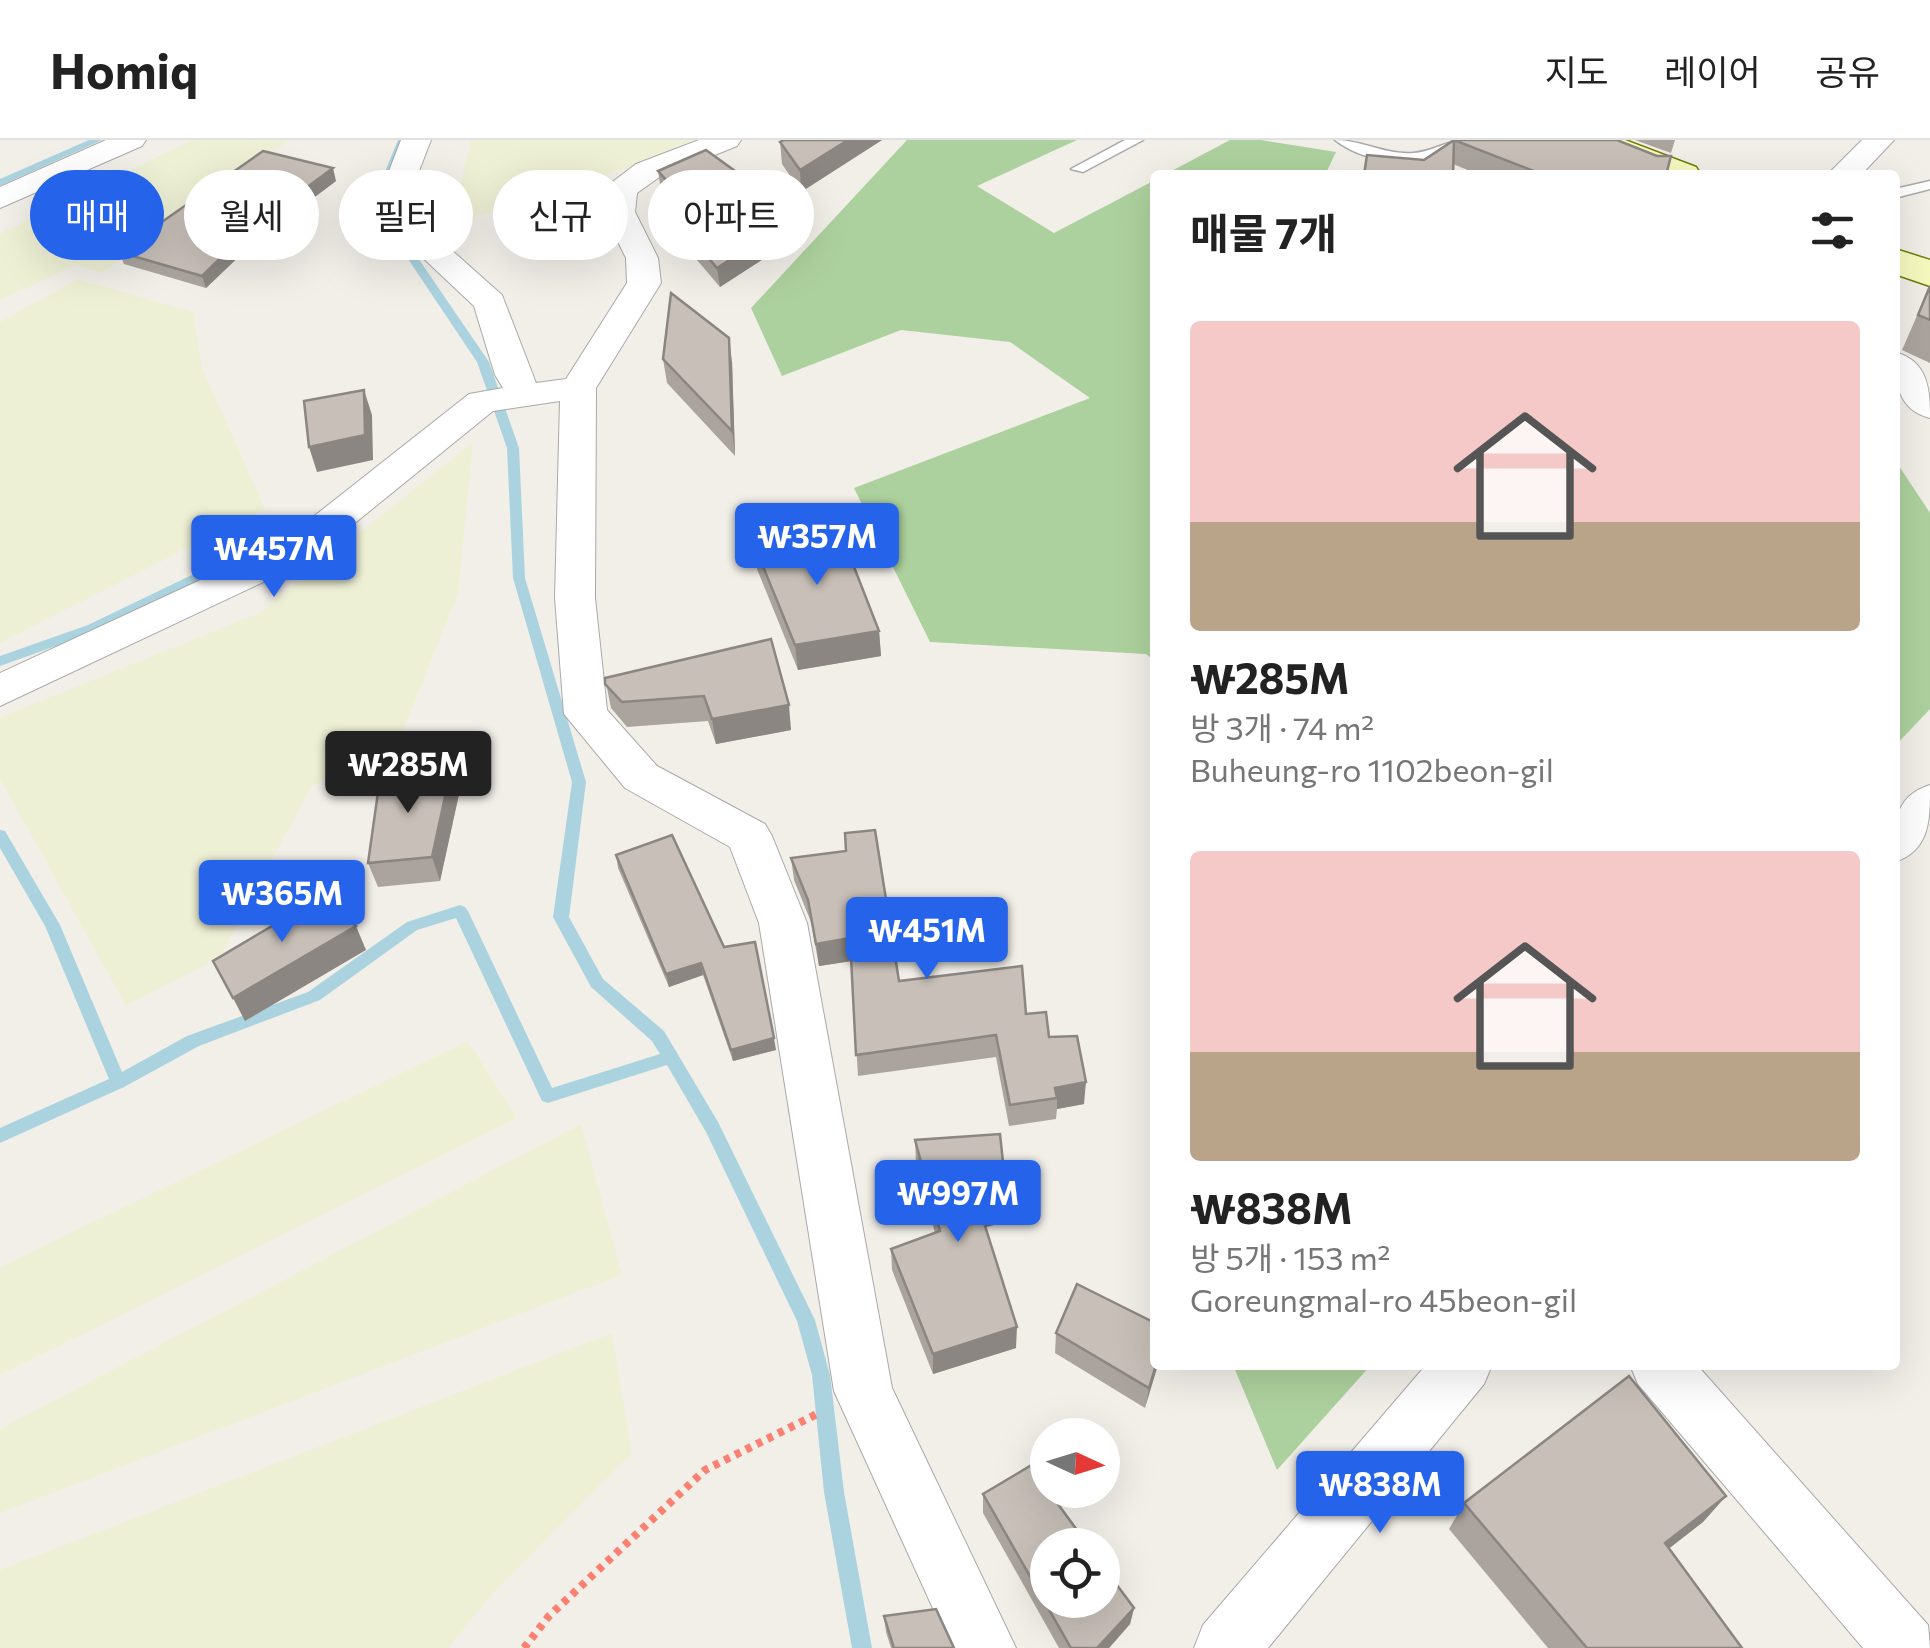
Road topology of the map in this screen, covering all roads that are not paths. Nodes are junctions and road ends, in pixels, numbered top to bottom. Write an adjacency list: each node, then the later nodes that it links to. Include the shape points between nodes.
1 (131, 140): 14 (street)
2 (416, 140): 19 (street, via 404,170 404,225 490,302)
3 (726, 140): 18 (street, via 647,171 622,190 618,212 642,258 644,282)
4 (1136, 140): 9 (lane)
5 (1342, 140): 6 (lane, via 1375,155 1412,160 1446,151)
6 (1459, 140)
7 (1594, 140): 10 (street)
8 (1880, 140): 11 (street)
9 (1078, 169)
10 (1670, 170)
11 (1848, 170)
12 (1930, 186): 13 (lane)
13 (1900, 193)
14 (0, 200)
15 (1900, 262): 16 (street)
16 (1930, 274)
17 (1900, 369): 20 (street)
18 (578, 388): 19 (street); 26 (street, via 575,598 586,714 640,777 749,836 783,923 862,1391)
19 (526, 396): 21 (street, via 482,402 294,552)
20 (1930, 407)
21 (0, 692)
22 (1930, 802): 23 (street)
23 (1900, 838)
24 (1459, 1370): 27 (street)
25 (1663, 1370): 28 (street)
26 (984, 1648)
27 (1226, 1648)
28 (1905, 1648)

